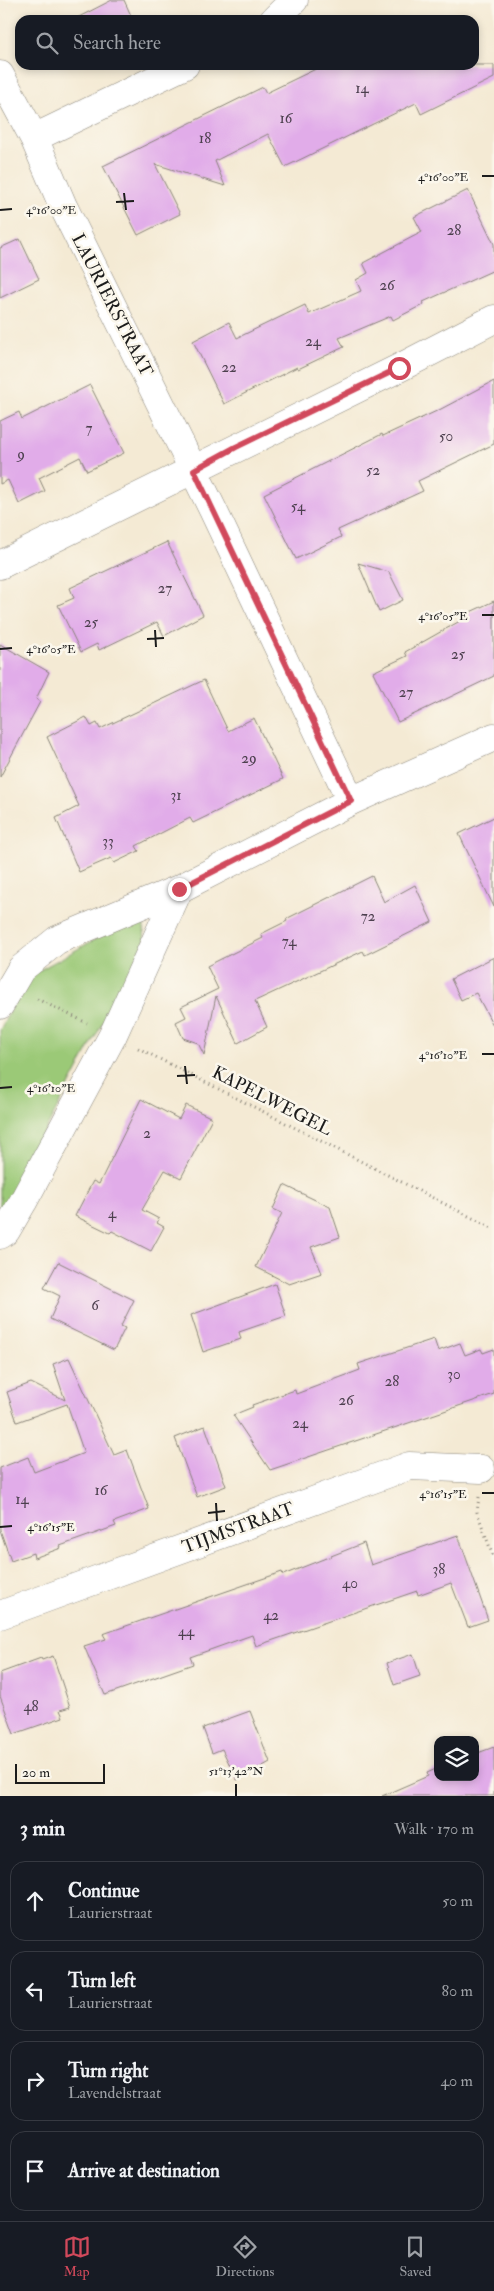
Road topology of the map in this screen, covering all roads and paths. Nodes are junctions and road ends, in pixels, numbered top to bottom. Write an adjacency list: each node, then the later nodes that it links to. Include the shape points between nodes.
1 (294, 0): 2 (street)
2 (279, 15)
3 (175, 70): 5 (street)
4 (0, 75): 5 (street, LAURIERSTRAAT)
5 (34, 138): 7 (street, LAURIERSTRAAT, via 63,206)
6 (494, 318): 7 (street)
7 (194, 470): 8 (street); 10 (street, LAURIERSTRAAT)
8 (0, 565)
9 (494, 737): 10 (street)
10 (351, 801): 11 (street)
11 (179, 889): 12 (street, via 57,940 21,969); 13 (street)
12 (5, 996): 13 (path, KAPELWEGEL)
13 (113, 1035): 14 (path, KAPELWEGEL); 15 (street, via 23,1202 6,1231)
14 (494, 1229)
15 (0, 1235)
16 (481, 1469): 17 (path, via 477,1512); 18 (street, TIJMSTRAAT, via 409,1466)
17 (494, 1559)
18 (0, 1616)

